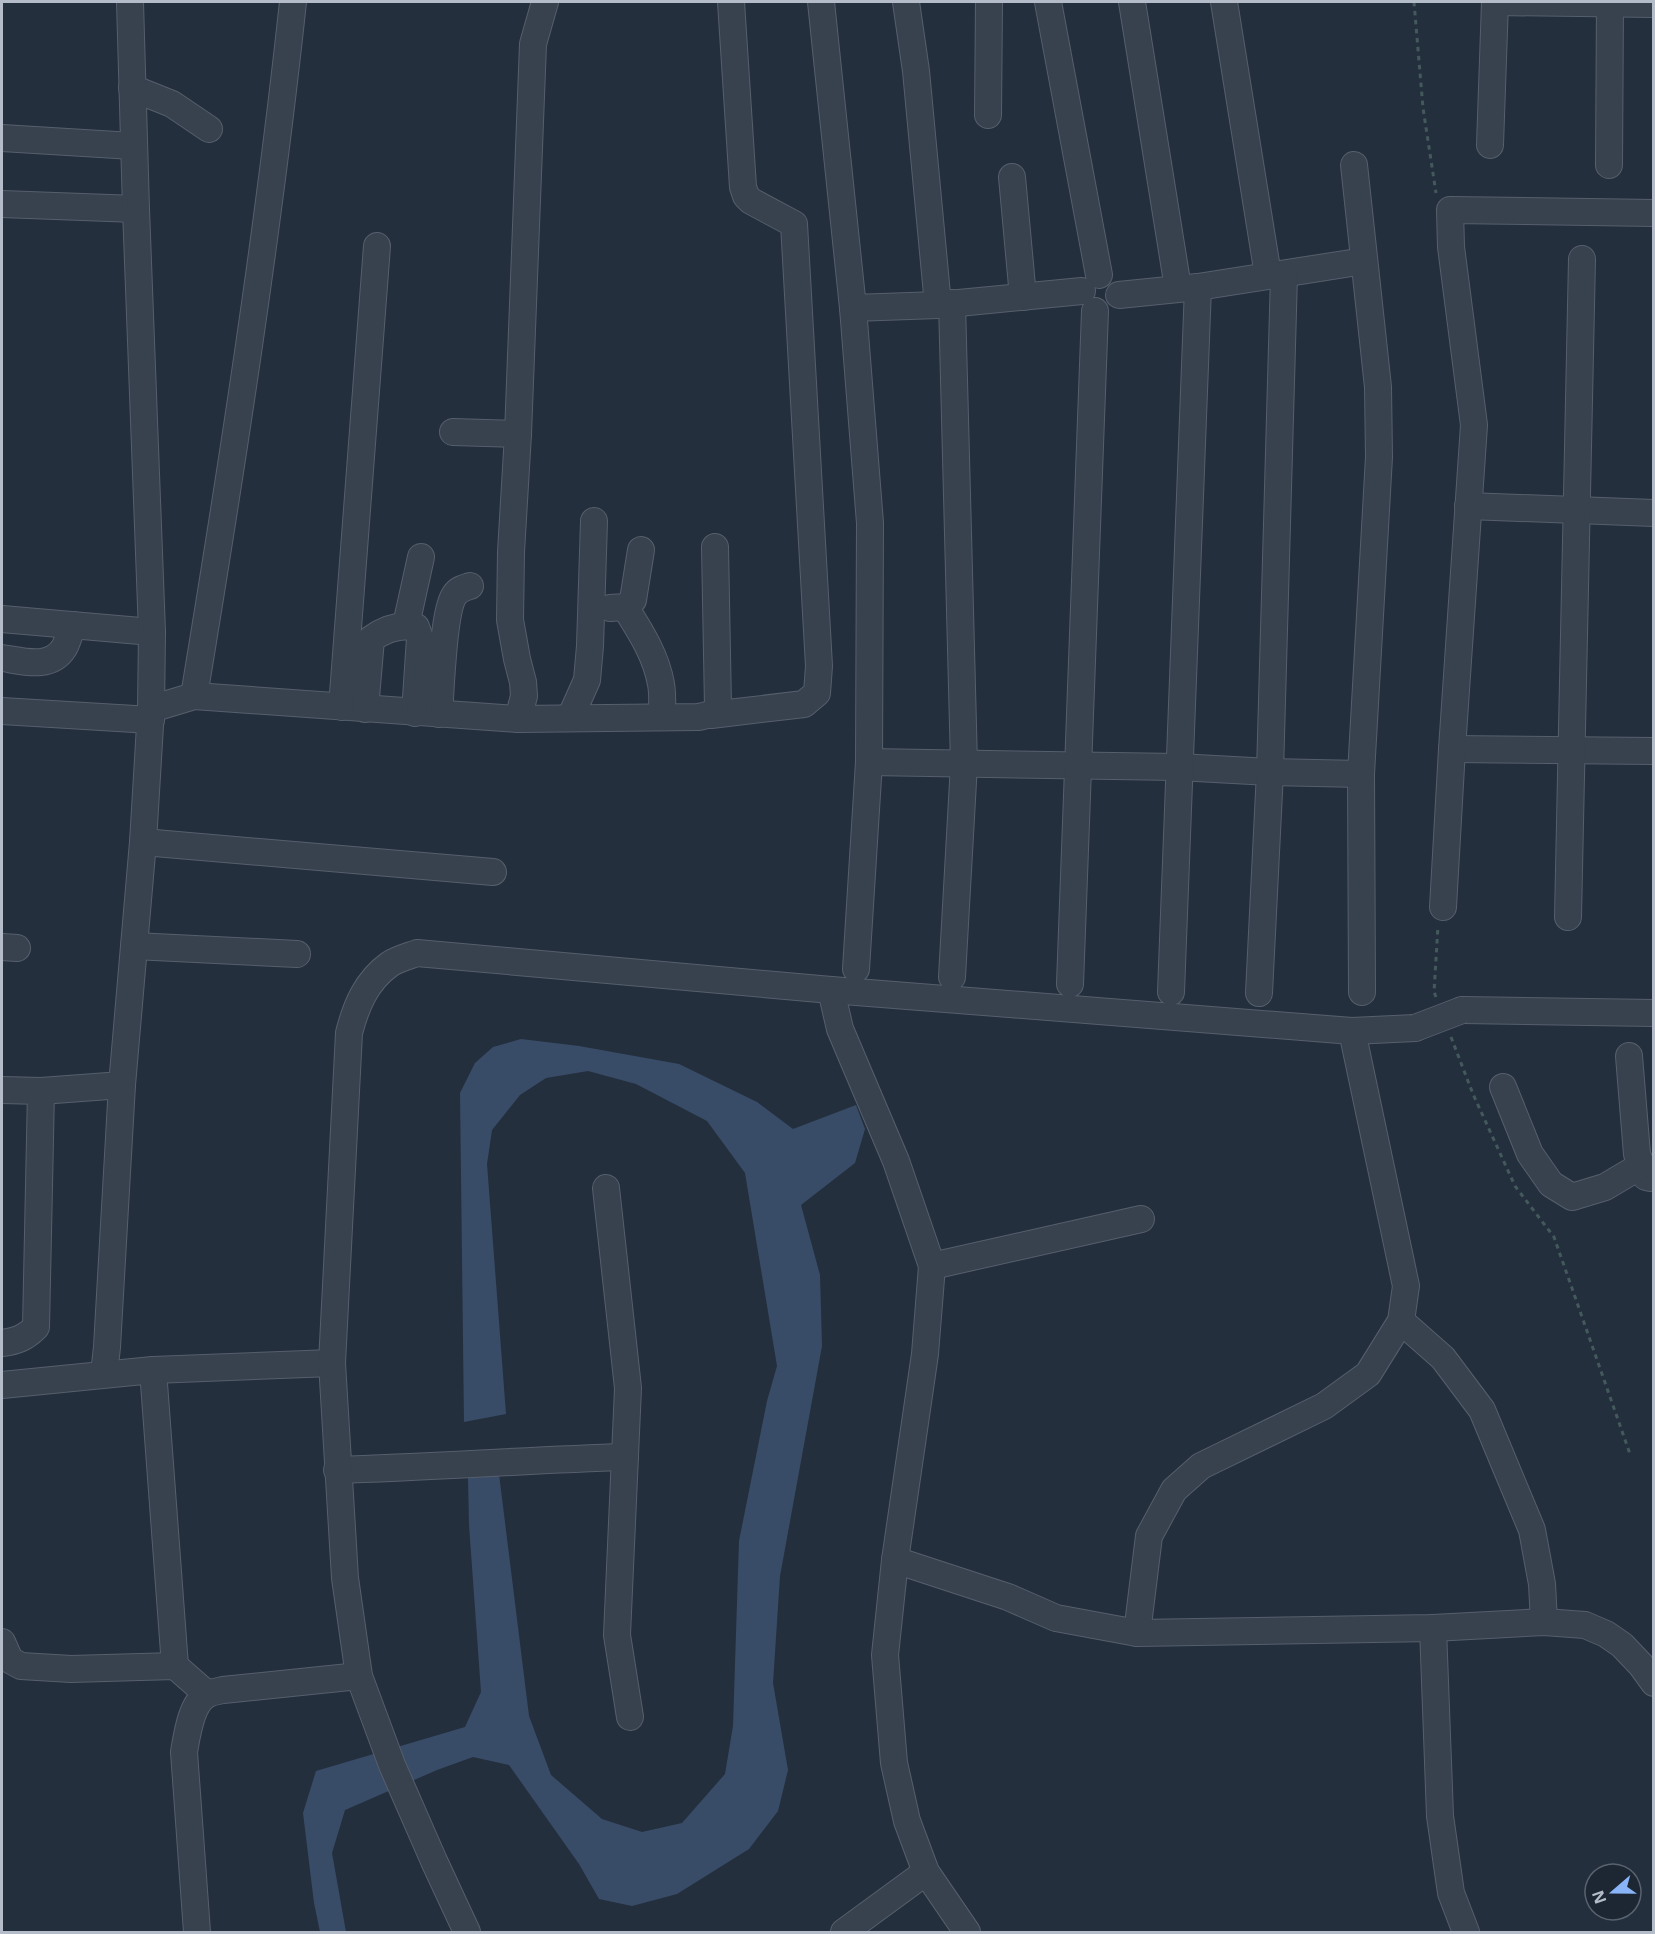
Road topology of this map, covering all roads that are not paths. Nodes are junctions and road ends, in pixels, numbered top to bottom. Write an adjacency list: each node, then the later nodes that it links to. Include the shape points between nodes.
1 (130, 2): 14 (street)
2 (293, 2): 52 (street, via 278,141)
3 (545, 2): 36 (street, via 533,44)
4 (731, 2): 57 (street, via 743,187 751,201 794,224 819,666 818,693 804,704)
5 (821, 2): 34 (street)
6 (906, 2): 33 (street)
7 (996, 2): 15 (street)
8 (1048, 2): 31 (street)
9 (1131, 2): 30 (street, via 1162,183)
10 (1224, 2): 29 (street)
11 (1495, 2): 12 (street); 18 (street)
12 (1610, 2): 13 (street); 21 (street)
13 (1653, 4)
14 (132, 88): 16 (street, via 172,104); 19 (street)
15 (988, 115)
16 (209, 129)
17 (2, 138): 19 (street)
18 (1490, 145)
19 (134, 146): 24 (street)
20 (1354, 165): 28 (street)
21 (1609, 165)
22 (1012, 177): 32 (street)
23 (2, 204): 24 (street)
24 (136, 209): 50 (street)
25 (1653, 213): 37 (street, via 1450,210 1451,247 1474,425)
26 (377, 246): 53 (street)
27 (1582, 259): 38 (street)
28 (1364, 261): 29 (street); 69 (street, via 1378,387 1379,457)
29 (1276, 275): 30 (street); 68 (street)
30 (1188, 288): 31 (street, via 1119,295 1111,278); 67 (street)
31 (1092, 292): 32 (street); 66 (street)
32 (1023, 297): 33 (street)
33 (945, 304): 34 (street); 65 (street)
34 (853, 308): 64 (street, via 870,523)
35 (453, 432): 36 (street)
36 (518, 435): 60 (street, via 510,620 523,682)
37 (1468, 506): 38 (street); 61 (street)
38 (1577, 510): 39 (street); 62 (street)
39 (1653, 513)
40 (594, 521): 46 (street)
41 (715, 547): 57 (street, via 718,707)
42 (640, 550): 45 (street, via 633,600)
43 (421, 557): 49 (street)
44 (470, 586): 55 (street, via 455,594 451,603)
45 (625, 607): 46 (street); 58 (street, via 657,667 662,685)
46 (591, 608): 59 (street, via 587,680)
47 (2, 619): 48 (street)
48 (73, 625): 50 (street); 51 (street, via 65,647 48,661)
49 (405, 625): 53 (street, via 382,631 371,639); 55 (street, via 416,627 420,638)
50 (152, 632): 56 (street)
51 (2, 658)
52 (194, 696): 53 (street); 56 (street)
53 (354, 708): 55 (street)
54 (2, 711): 56 (street)
55 (427, 713): 60 (street)
56 (151, 715): 70 (street)
57 (711, 715): 58 (street)
58 (662, 717): 59 (street)
59 (570, 718): 60 (street)
60 (518, 719)
61 (1452, 749): 62 (street); 72 (street)
62 (1571, 750): 63 (street); 73 (street)
63 (1653, 751)
64 (869, 762): 65 (street); 76 (street)
65 (964, 764): 66 (street); 77 (street)
66 (1079, 766): 67 (street); 78 (street)
67 (1179, 767): 68 (street); 80 (street)
68 (1270, 772): 69 (street); 82 (street)
69 (1360, 774): 81 (street)
70 (143, 842): 71 (street); 74 (street)
71 (493, 872)
72 (1443, 907)
73 (1568, 917)
74 (134, 946): 75 (street); 86 (street)
75 (297, 954)
76 (856, 969)
77 (952, 977)
78 (1070, 984)
79 (831, 990): 84 (street); 93 (street, via 840,1029 896,1161); 96 (street, via 417,953 392,963 376,975 363,993 349,1033)
80 (1171, 992)
81 (1362, 992)
82 (1259, 993)
83 (1653, 1013): 84 (street, bridge, via 1462,1010 1414,1028)
84 (1352, 1031): 94 (street, via 1406,1286)
85 (1629, 1056): 90 (street, via 1637,1154)
86 (122, 1085): 89 (street); 98 (street)
87 (1503, 1087): 90 (street, via 1530,1154 1551,1185 1572,1197)
88 (2, 1090): 89 (street)
89 (41, 1091): 95 (street, via 36,1327 18,1341)
90 (1648, 1172)
91 (606, 1188): 100 (street, via 628,1388)
92 (1141, 1219): 93 (street)
93 (932, 1266): 102 (street, via 925,1354)
94 (1401, 1322): 103 (street, via 1443,1358 1482,1410 1532,1530); 105 (street, via 1368,1374 1324,1406 1201,1466 1174,1490 1149,1536)
95 (2, 1343)
96 (332, 1363): 97 (street); 101 (street)
97 (153, 1370): 98 (street); 107 (street)
98 (104, 1374): 99 (street)
99 (2, 1385)
100 (625, 1457): 101 (street); 111 (street, via 617,1635)
101 (337, 1470): 108 (street, via 345,1578)
102 (895, 1560): 105 (street, via 1008,1597 1056,1618); 112 (street, via 885,1655 894,1763 907,1821)
103 (1544, 1622): 104 (street); 109 (street, via 1586,1625 1606,1634 1622,1645)
104 (1433, 1628): 105 (street); 117 (street, via 1440,1816 1450,1893)
105 (1137, 1633)
106 (2, 1642): 107 (street, via 10,1660 21,1666)
107 (175, 1666): 110 (street)
108 (359, 1676): 110 (street); 114 (street, via 392,1765)
109 (1653, 1683)
110 (207, 1694): 113 (street, via 188,1725 184,1752)
111 (630, 1717)
112 (926, 1872): 115 (street); 116 (street)
113 (197, 1932)
114 (467, 1932)
115 (844, 1932)
116 (967, 1932)
117 (1466, 1932)

